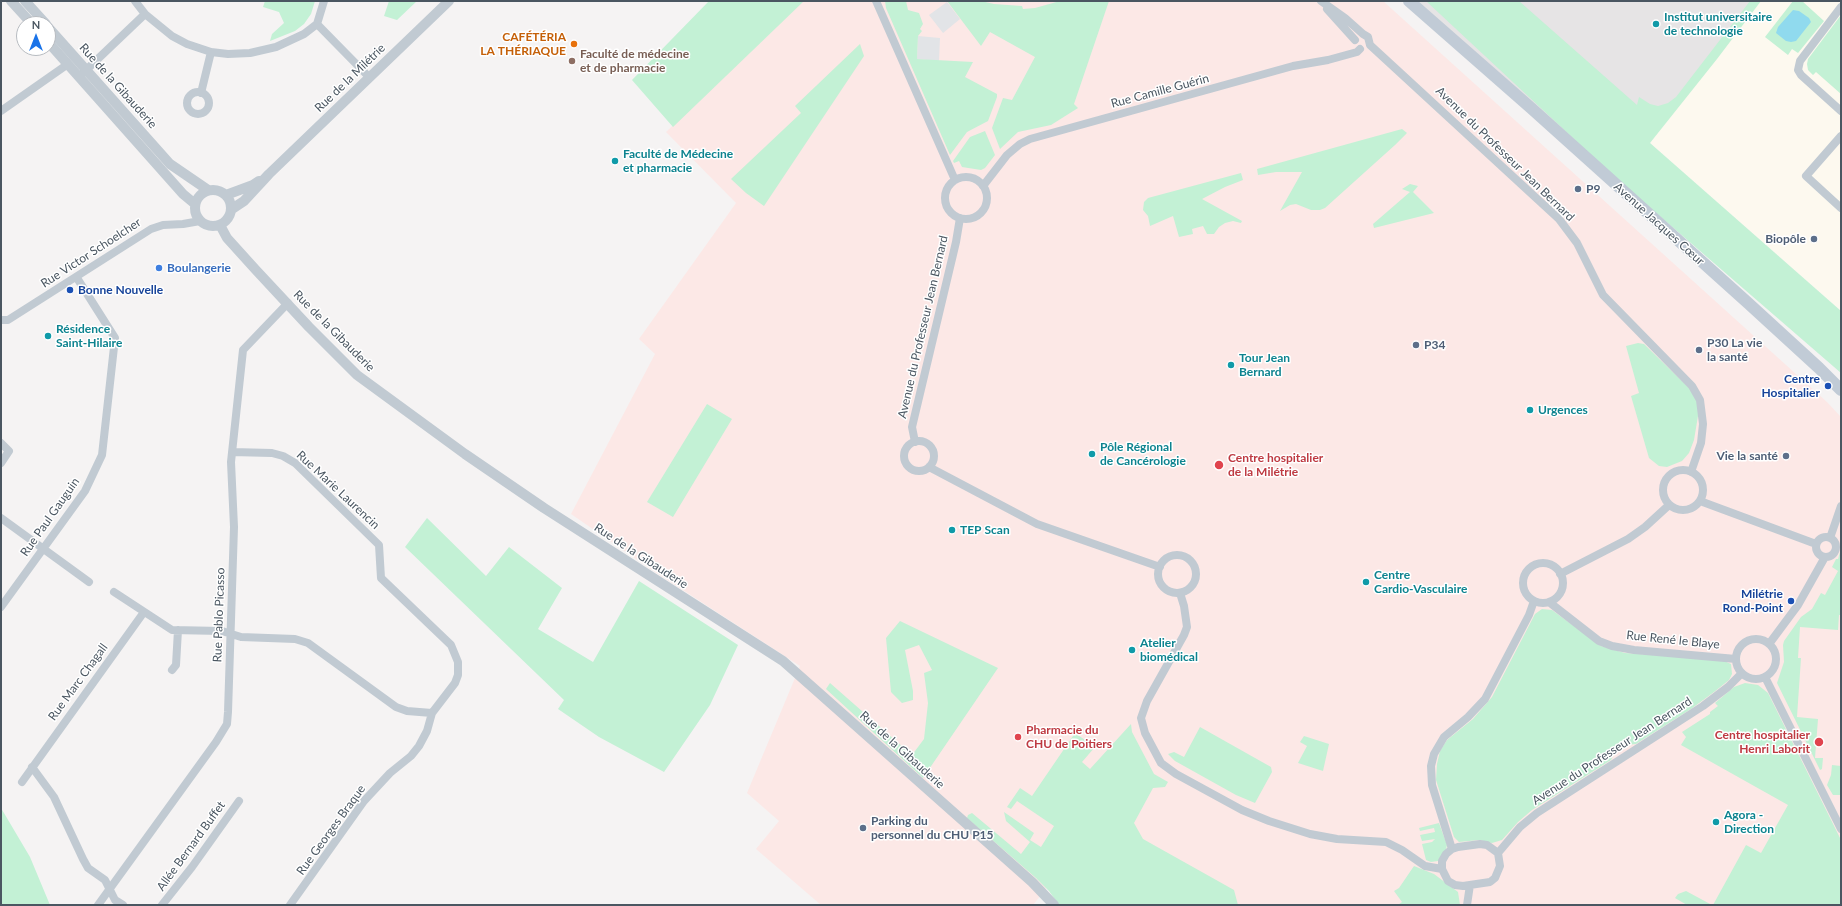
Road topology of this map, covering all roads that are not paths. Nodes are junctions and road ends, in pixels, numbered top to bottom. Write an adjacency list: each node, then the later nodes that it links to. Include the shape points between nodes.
1 (11, 1): 13 (street)
2 (25, 1): 14 (street)
3 (135, 1): 12 (street)
4 (324, 1): 15 (street)
5 (449, 1): 26 (street, Rue de la Milétrie)
6 (876, 1): 11 (street)
7 (882, 1): 11 (street)
8 (1320, 1): 16 (street, Avenue du Professeur Jean Bernard); 18 (street)
9 (1409, 1): 45 (main road, Avenue Jacques Cœur)
10 (1841, 7): 29 (street, via 1800,61 1798,70 1800,75)
11 (881, 10): 32 (street)
12 (145, 14): 22 (street, via 172,36); 24 (street)
13 (25, 16)
14 (39, 16)
15 (317, 24): 22 (street, via 288,42 262,51 238,54); 26 (street)
16 (1363, 34): 18 (street); 19 (street, Avenue du Professeur Jean Bernard, via 1368,37)
17 (56, 36): 24 (street, Rue de la Gibauderie)
18 (1355, 40): 20 (street)
19 (1370, 45): 20 (street, via 1367,49); 53 (street, Avenue du Professeur Jean Bernard, via 1559,219 1577,243 1602,295 1696,391 1702,406 1703,424 1701,443)
20 (1360, 49): 33 (street, Rue Camille Guérin, via 1328,60 1293,66 1030,139 1007,155)
21 (56, 51): 23 (street, Rue de la Gibauderie)
22 (211, 52): 27 (street)
23 (68, 64): 25 (street, Rue de la Gibauderie); 28 (street)
24 (87, 70): 25 (street); 34 (street, Rue de la Gibauderie, via 170,164)
25 (79, 77): 36 (street, Rue de la Gibauderie, via 183,194)
26 (369, 77): 31 (street, Rue de la Milétrie)
27 (201, 93)
28 (1, 111)
29 (1841, 111)
30 (1841, 136): 37 (street, via 1806,176)
31 (269, 174): 35 (street, Rue de la Milétrie, via 253,185); 38 (street, Rue de la Milétrie, via 244,201)
32 (955, 180): 33 (street, via 967,177 979,181); 39 (street, via 947,188 945,200 950,212)
33 (983, 186): 39 (street, via 987,197 984,209 974,218)
34 (208, 190): 35 (street, via 218,190); 36 (street, via 202,193)
35 (226, 195): 38 (street, via 231,201)
36 (195, 204): 40 (street)
37 (1841, 208)
38 (232, 209): 41 (street, via 226,222)
39 (960, 218): 48 (street, Avenue du Professeur Jean Bernard, via 912,427)
40 (200, 221): 41 (street, via 209,226); 42 (street, Rue Victor Schoelcher, via 151,229)
41 (220, 225): 43 (street, Rue de la Gibauderie, via 227,238)
42 (77, 278): 44 (street, Rue Victor Schoelcher, via 8,320); 60 (street, Rue Paul Gauguin, via 115,338 104,445 85,492)
43 (288, 303): 50 (street, Rue Pablo Picasso, via 243,350); 92 (street, Rue de la Gibauderie, via 357,375 465,454 550,512 793,668 1032,882)
44 (1, 320)
45 (1819, 368): 46 (main road, Avenue Jacques Cœur); 47 (main road, Avenue Jacques Cœur)
46 (1841, 384)
47 (1841, 390)
48 (915, 442): 52 (street, via 925,442 932,449 934,458); 52 (street, via 904,451 906,464 917,471)
49 (1, 443): 51 (street, via 9,451)
50 (232, 452): 72 (street, Rue Pablo Picasso, via 234,527); 78 (street, Rue Marie Laurencin, via 272,453 295,463 378,545 382,578 451,645 458,662 455,683)
51 (1, 463)
52 (929, 467): 62 (street, via 1037,524)
53 (1691, 472): 54 (street, via 1701,481 1703,488); 55 (street, via 1675,471 1665,480 1662,493)
54 (1700, 501): 55 (street, via 1695,506 1682,510); 59 (street)
55 (1669, 505): 63 (street, via 1628,539)
56 (1841, 506): 58 (street)
57 (1, 518): 60 (street)
58 (1830, 538): 59 (street, via 1821,539); 61 (street, via 1836,544 1836,551 1832,556)
59 (1816, 544): 61 (street, via 1818,553)
60 (43, 549): 64 (street); 69 (street, Rue Paul Gauguin)
61 (1825, 557): 73 (street, via 1798,605)
62 (1160, 567): 66 (street, via 1159,578 1164,588); 66 (street, via 1166,558 1176,555 1192,561 1197,572 1194,583)
63 (1560, 574): 67 (street, via 1548,564 1537,564 1528,570 1523,587 1529,598); 68 (street, via 1561,591)
64 (89, 582)
65 (114, 592): 70 (street)
66 (1180, 593): 85 (street, via 1187,627 1147,701 1141,718 1145,733 1162,763 1176,774 1269,822 1337,839 1386,842 1425,866)
67 (1534, 601): 68 (street); 83 (street, via 1488,693 1476,709 1444,737 1434,754 1432,785)
68 (1549, 602): 74 (street, Rue René le Blaye, via 1599,641 1612,646)
69 (1, 607)
70 (144, 612): 71 (street, via 172,630); 79 (street, Rue Marc Chagall)
71 (178, 630): 72 (street); 75 (street, via 176,665)
72 (231, 633): 78 (street, via 241,637 295,638 308,643 396,707 407,711); 87 (street, Rue Pablo Picasso, via 228,712 222,735)
73 (1769, 644): 74 (street, via 1758,639 1747,641 1739,649); 77 (street, via 1776,658 1773,669)
74 (1736, 659): 76 (street)
75 (172, 670)
76 (1742, 673): 77 (street, via 1753,678); 84 (street, Avenue du Professeur Jean Bernard, via 1703,706 1537,813 1520,827)
77 (1765, 676): 82 (street)
78 (432, 713): 91 (street, Rue Georges Braque, via 419,746 364,801)
79 (32, 767): 80 (street, Rue Marc Chagall); 87 (street, via 54,797 82,859)
80 (22, 782)
81 (239, 801): 90 (street, Allée Bernard Buffet, via 174,893)
82 (1841, 828)
83 (1452, 849): 84 (street, via 1480,844 1487,845); 85 (street, via 1442,861)
84 (1498, 853): 86 (street, via 1500,866 1495,878 1490,882)
85 (1442, 869): 86 (street, via 1448,881 1455,885)
86 (1470, 885): 93 (street)
87 (110, 888): 88 (street, Rue Pablo Picasso); 89 (street, via 115,900)
88 (98, 905)
89 (123, 905)
90 (162, 905)
91 (290, 905)
92 (1054, 905)
93 (1467, 905)

